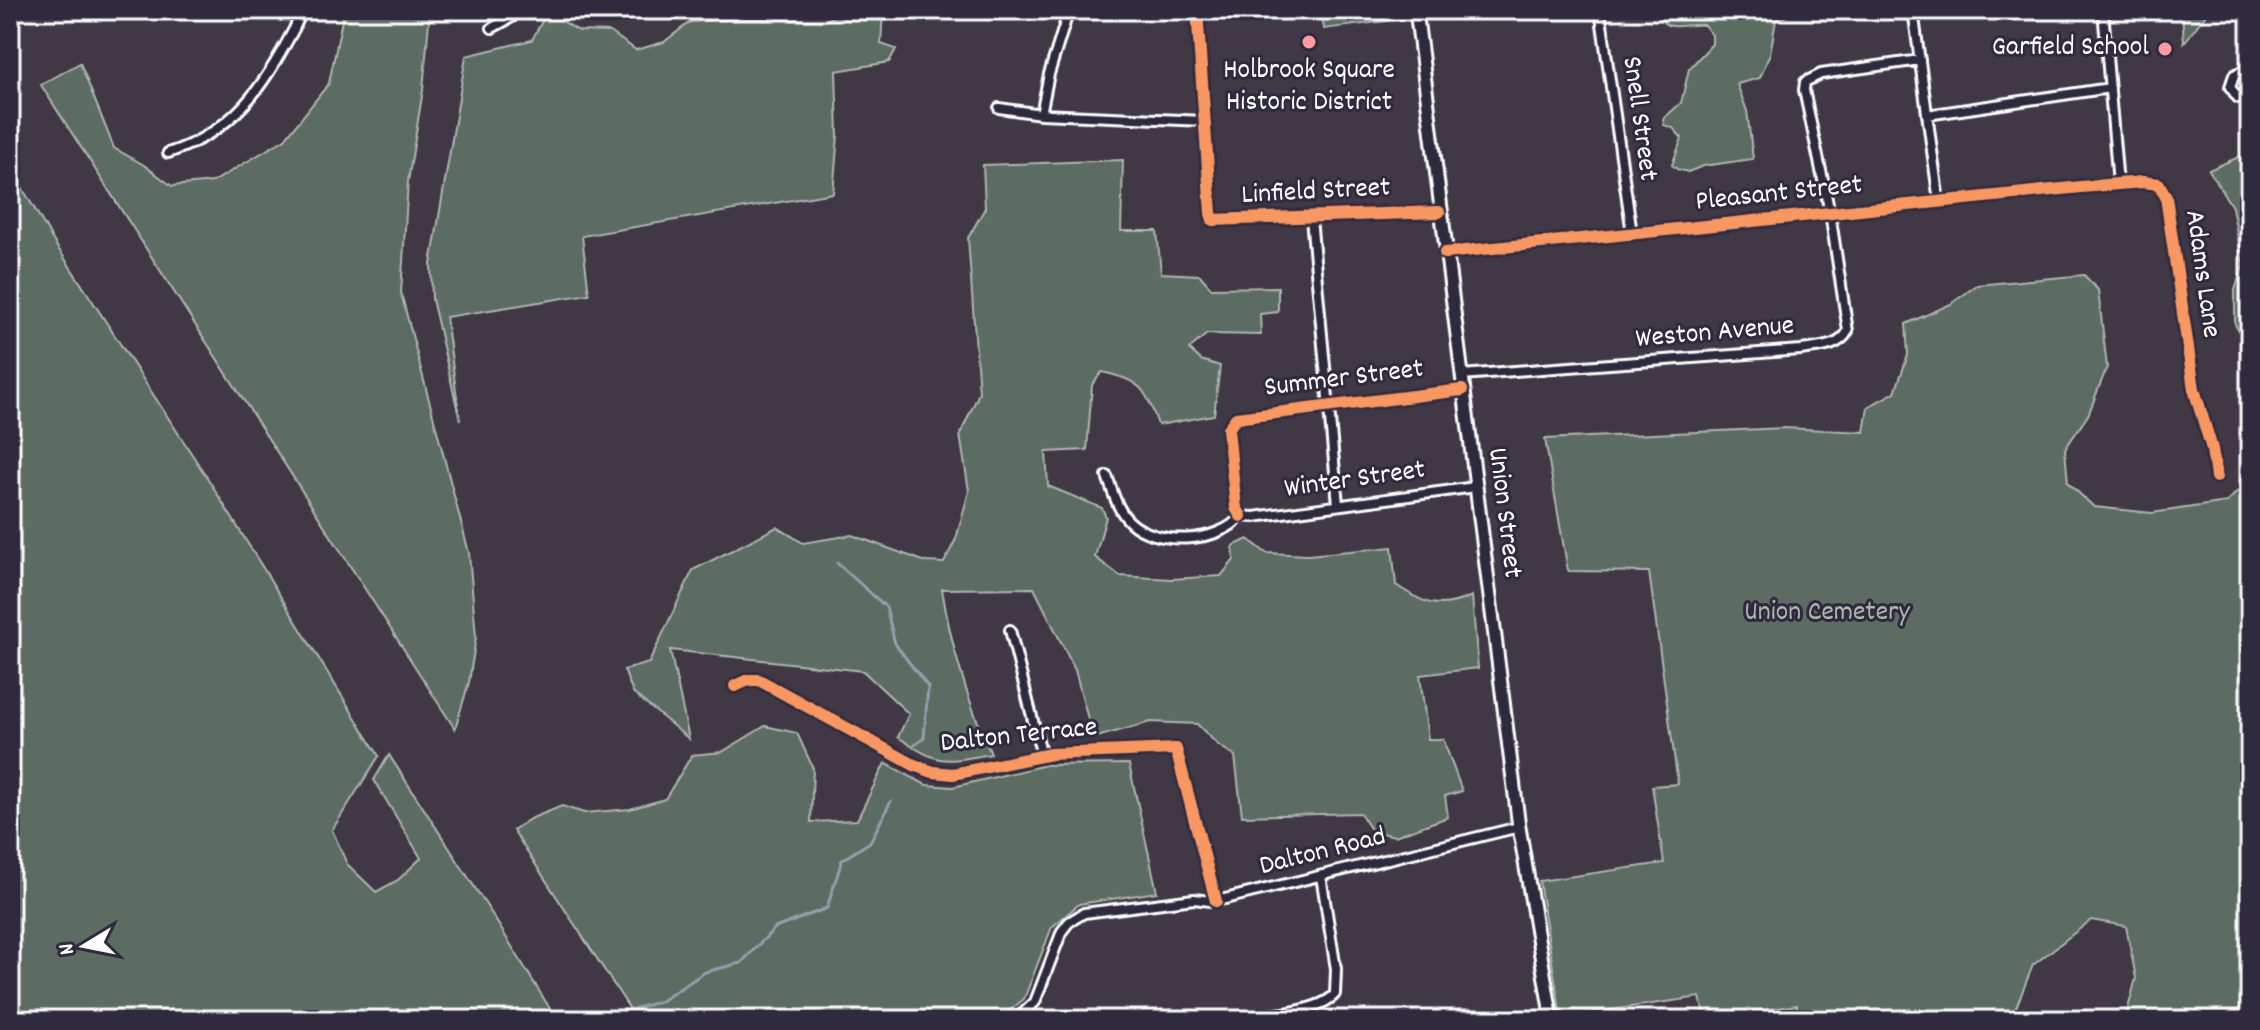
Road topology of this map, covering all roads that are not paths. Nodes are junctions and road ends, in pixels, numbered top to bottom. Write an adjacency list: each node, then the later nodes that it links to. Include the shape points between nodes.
1 (298, 10): 18 (street, via 299,18 263,84 247,103 190,146)
2 (518, 10): 9 (street)
3 (1069, 10): 15 (street)
4 (1197, 10): 17 (street, Linfield Street)
5 (1416, 10): 21 (main road, Union Street)
6 (1600, 10): 24 (street, Snell Street)
7 (1913, 10): 10 (street)
8 (2103, 10): 12 (street)
9 (492, 28)
10 (1920, 60): 16 (street); 22 (street, via 1821,74 1805,82)
11 (2250, 72): 13 (street, via 2238,72 2230,82 2238,98)
12 (2110, 88): 16 (street); 19 (street)
13 (2250, 97)
14 (999, 108): 15 (street)
15 (1041, 114): 17 (street)
16 (1927, 115): 20 (street)
17 (1205, 121): 23 (street, Linfield Street, via 1213,220)
18 (168, 153)
19 (2118, 184): 20 (street, Pleasant Street); 30 (street, Adams Lane, via 2159,184 2166,197 2178,295)
20 (1939, 202): 22 (street, Pleasant Street)
21 (1439, 212): 23 (street, Linfield Street); 25 (main road, Union Street)
22 (1830, 213): 24 (street, Pleasant Street); 26 (street, Weston Avenue, via 1848,331 1832,345)
23 (1311, 218): 28 (street)
24 (1632, 234): 25 (street, Pleasant Street)
25 (1445, 253): 26 (main road, Union Street)
26 (1461, 375): 27 (main road, Union Street)
27 (1462, 390): 28 (street, Summer Street); 31 (main road, Union Street)
28 (1328, 406): 32 (street); 33 (street, Summer Street, via 1232,421 1229,451)
29 (1107, 476): 33 (street, via 1123,515 1154,536 1218,533)
30 (2216, 477)
31 (1475, 487): 32 (street, Winter Street); 37 (main road, Union Street)
32 (1338, 504): 33 (street, Winter Street)
33 (1241, 516)
34 (1010, 630): 36 (street)
35 (735, 686): 36 (street, Dalton Terrace, via 759,680 933,772 960,773)
36 (1042, 756): 39 (street, Dalton Terrace, via 1176,749)
37 (1519, 827): 38 (street, Dalton Road); 42 (main road, Union Street)
38 (1321, 876): 39 (street, Dalton Road); 41 (street, via 1335,994 1319,1005)
39 (1216, 901): 40 (street, Dalton Road, via 1137,905 1089,912 1069,922 1035,1002)
40 (1016, 1020)
41 (1220, 1020)
42 (1552, 1020)

